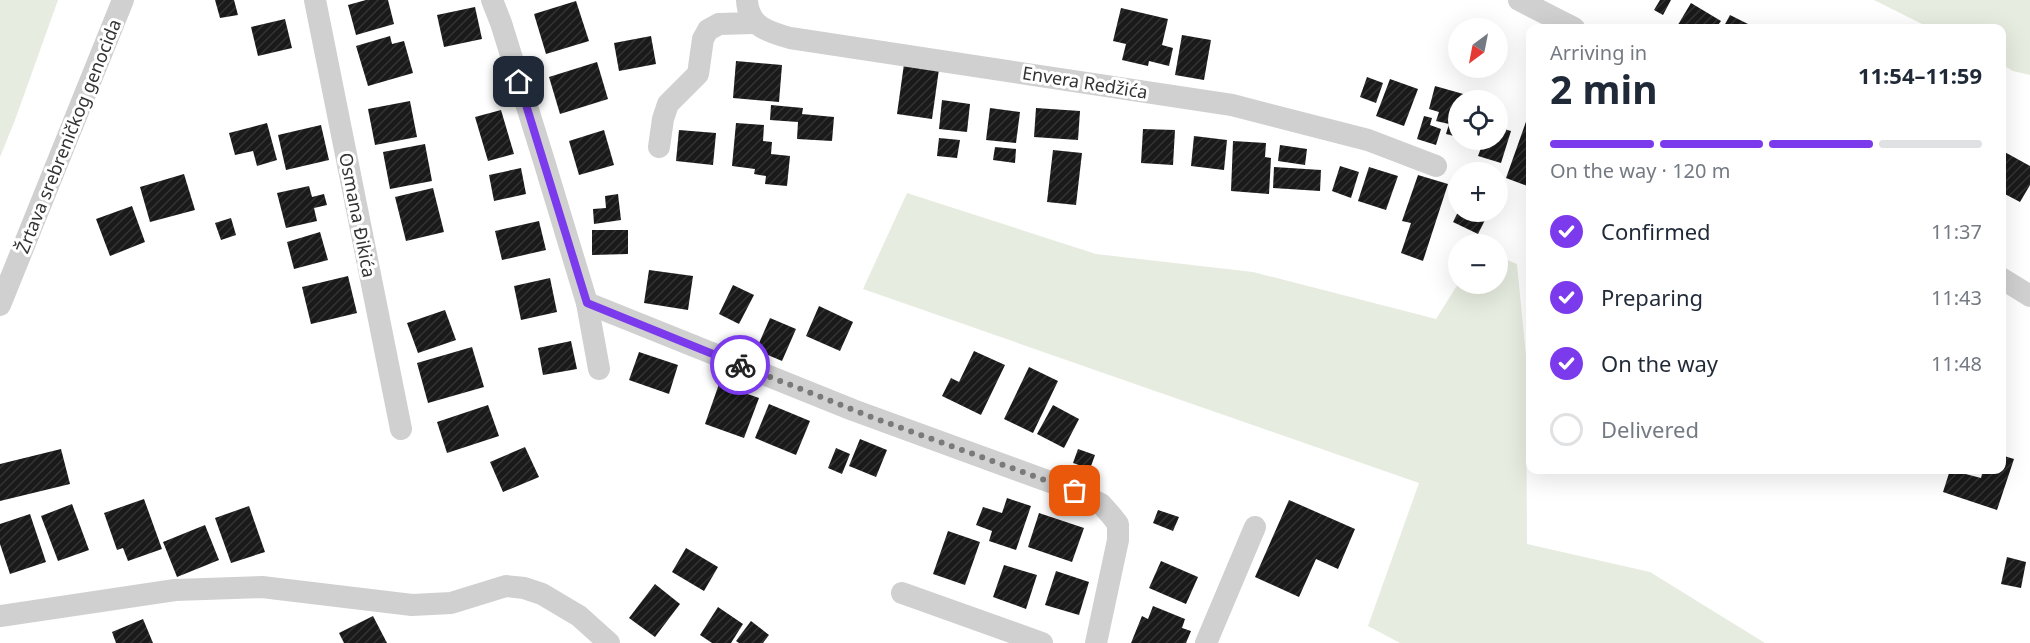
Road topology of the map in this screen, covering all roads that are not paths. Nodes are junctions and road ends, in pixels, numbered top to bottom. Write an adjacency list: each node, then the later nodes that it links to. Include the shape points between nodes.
1 (123, 0): 13 (street, Žrtava srebreničkog genocida)
2 (315, 0): 15 (street, Osmana Đikića)
3 (492, 0): 12 (street)
4 (747, 0): 6 (street)
5 (1519, 0): 7 (street)
6 (754, 23): 8 (street, via 719,24 708,30 698,74 668,104); 9 (street, Envera Redžića, via 789,38 1232,105 1368,141)
7 (1566, 24)
8 (659, 147)
9 (1436, 166)
10 (2006, 281): 11 (street)
11 (2030, 296)
12 (587, 303): 14 (street); 21 (street, via 842,406 1101,504 1118,524 1118,540)
13 (0, 305)
14 (599, 369)
15 (401, 429)
16 (1255, 527): 22 (street)
17 (902, 593): 20 (street)
18 (0, 616): 19 (street, via 175,590 262,587 412,605 451,603 506,586 542,594 579,616)
19 (609, 643)
20 (1042, 643)
21 (1096, 643)
22 (1206, 643)

